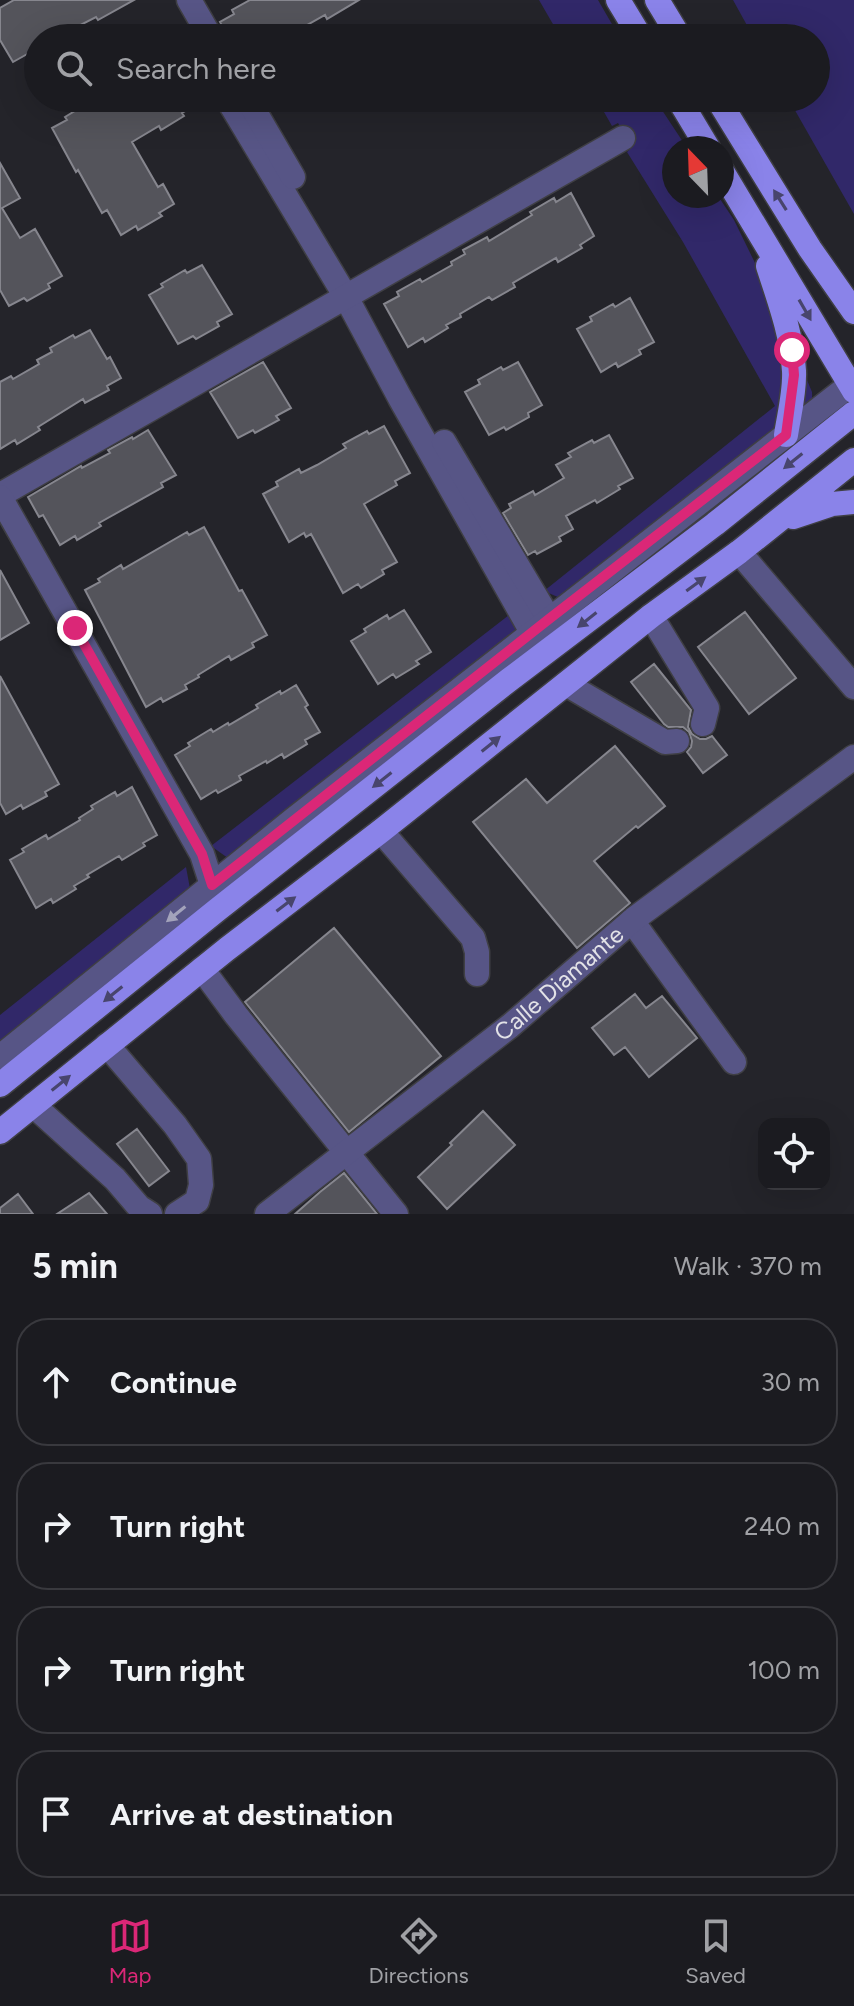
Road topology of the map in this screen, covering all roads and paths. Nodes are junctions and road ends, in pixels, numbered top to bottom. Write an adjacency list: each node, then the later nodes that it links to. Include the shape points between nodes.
1 (618, 0): 3 (main road)
2 (657, 0): 4 (main road)
3 (633, 24)
4 (672, 24)
5 (237, 112): 11 (street)
6 (254, 112): 11 (street)
7 (686, 112): 9 (main road)
8 (726, 112): 15 (main road, one-way to 8)
9 (701, 136)
10 (623, 138): 14 (street)
11 (292, 191): 14 (street)
12 (734, 191): 13 (main road)
13 (755, 225): 16 (main road, one-way to 16); 18 (main road, via 792,350)
14 (353, 293): 20 (street); 24 (street)
15 (854, 312)
16 (853, 386): 18 (street)
17 (854, 413): 39 (main road, one-way to 39)
18 (786, 435): 24 (street)
19 (854, 460): 22 (main road)
20 (0, 496): 32 (street, via 202,854)
21 (854, 502): 22 (main road)
22 (775, 523): 23 (main road)
23 (739, 552): 25 (main road, one-way to 23); 27 (street)
24 (536, 616): 32 (street)
25 (651, 616): 26 (main road); 28 (street, via 707,708)
26 (566, 684): 29 (street, via 665,742); 31 (main road, one-way to 26)
27 (854, 687)
28 (703, 724)
29 (677, 741)
30 (854, 757): 33 (street, Calle Diamante)
31 (381, 831): 34 (main road, one-way to 31); 35 (street, via 473,938)
32 (212, 885): 37 (street, one-way to 37)
33 (632, 921): 38 (street); 42 (street, Calle Diamante, via 510,1026)
34 (202, 969): 36 (main road); 42 (street)
35 (477, 974)
36 (107, 1045): 40 (main road, one-way to 36); 44 (street, via 199,1159 197,1201)
37 (0, 1057)
38 (734, 1062)
39 (0, 1085)
40 (33, 1105): 41 (main road); 43 (street)
41 (0, 1132)
42 (346, 1152): 45 (street, Calle Diamante); 46 (street)
43 (150, 1214)
44 (177, 1214)
45 (267, 1214)
46 (396, 1214)

